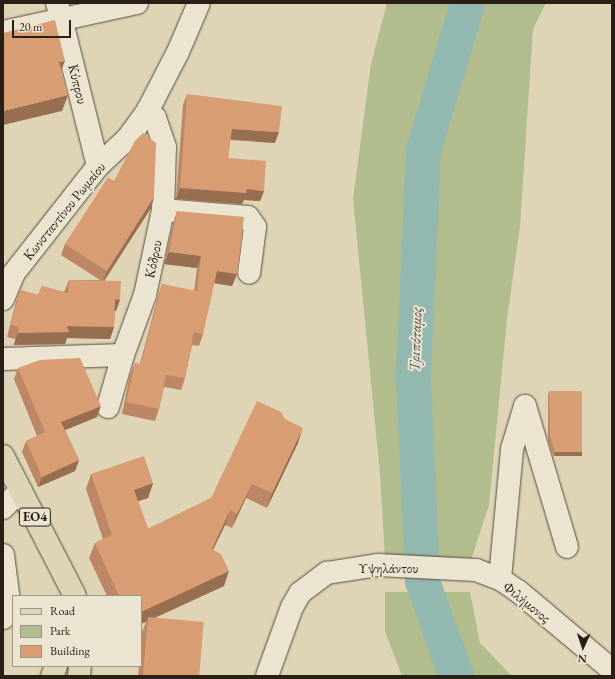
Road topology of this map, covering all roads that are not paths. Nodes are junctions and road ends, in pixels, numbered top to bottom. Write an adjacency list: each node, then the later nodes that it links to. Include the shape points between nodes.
1 (137, 3): 3 (street)
2 (198, 3): 5 (street, Κωνσταντίνου Ρωμαίου, via 178,52)
3 (59, 11): 4 (street); 6 (street, Κύπρου)
4 (3, 32)
5 (148, 110): 6 (street, Κωνσταντίνου Ρωμαίου, via 128,138); 7 (street, Κόδρου, via 155,118 165,147)
6 (98, 166): 9 (street, Κωνσταντίνου Ρωμαίου)
7 (163, 210): 8 (street, via 248,217 255,227); 11 (street, Κόδρου, via 145,295)
8 (249, 273)
9 (9, 274): 10 (street, Κωνσταντίνου Ρωμαίου)
10 (3, 299)
11 (123, 356): 12 (street); 13 (street, Κόδρου)
12 (3, 359)
13 (108, 408)
14 (3, 456): 15 (main road, ΕΟ4)
15 (21, 490): 16 (street); 21 (main road, ΕΟ4)
16 (3, 508)
17 (567, 547): 20 (street, via 525,406 512,450)
18 (3, 555): 22 (street, via 9,601)
19 (476, 570): 20 (street, Φιλήμονος); 24 (street, Υψηλάντου, via 378,565 327,573 300,593 292,607)
20 (500, 579): 23 (street, Φιλήμονος)
21 (70, 590)
22 (3, 618)
23 (612, 670)
24 (268, 676)

